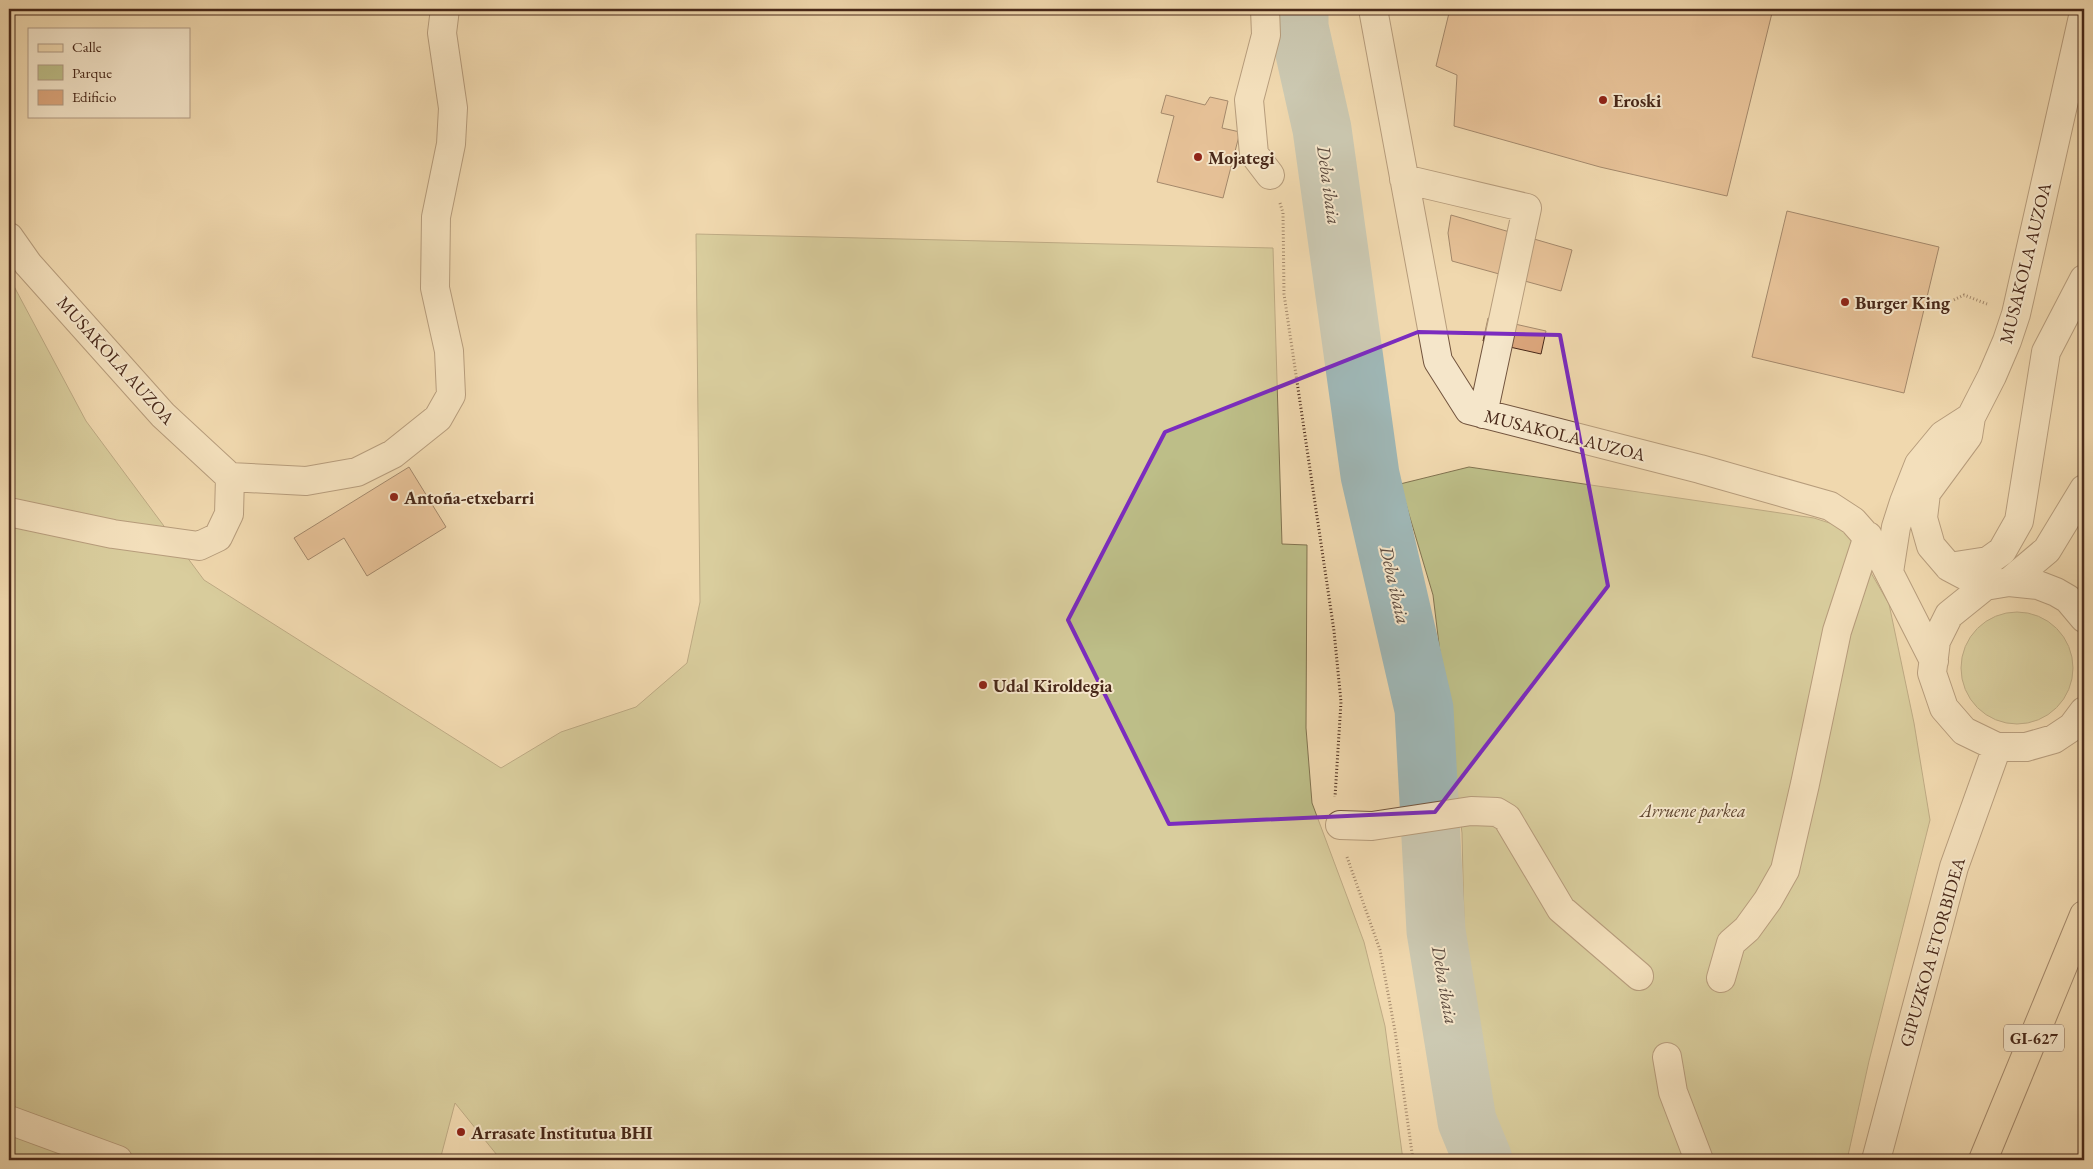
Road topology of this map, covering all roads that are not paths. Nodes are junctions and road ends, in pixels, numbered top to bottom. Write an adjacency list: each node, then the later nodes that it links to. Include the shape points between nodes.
1 (445, 9): 11 (street, via 442,33 453,108 451,144 436,217 435,288 449,351 451,395 438,418 393,454 357,472 306,481)
2 (1265, 9): 5 (street, via 1266,35 1250,100 1254,154)
3 (1373, 9): 6 (street, MUSAKOLA AUZOA)
4 (2084, 12): 10 (street, MUSAKOLA AUZOA, via 2014,318 1992,376)
5 (1270, 175)
6 (1404, 179): 9 (street, MUSAKOLA AUZOA, via 1438,361 1469,410); 9 (street, via 1527,208)
7 (9, 237): 11 (street, MUSAKOLA AUZOA, via 28,264 163,415)
8 (2084, 279): 15 (street, via 2046,352 2019,521 2002,551 1988,561)
9 (1483, 414): 14 (street, MUSAKOLA AUZOA, via 1824,503 1853,521)
10 (1970, 417): 15 (street, via 1968,436 1926,493 1923,518 1931,546); 16 (street, MUSAKOLA AUZOA, via 1943,434 1919,464 1896,527)
11 (230, 477): 13 (street, via 229,514 218,537 199,546 113,534)
12 (2084, 489): 17 (street, via 2047,550)
13 (9, 512)
14 (1868, 536): 16 (street, MUSAKOLA AUZOA); 25 (street, via 1837,631 1784,870 1768,900 1747,929 1732,943)
15 (1949, 567): 17 (street)
16 (1889, 572): 19 (street, MUSAKOLA AUZOA)
17 (1997, 584): 18 (street, via 2038,585 2056,592 2068,599); 19 (street, via 1949,614 1936,641)
18 (2084, 618)
19 (1934, 661): 21 (street, via 1932,674 1944,708 1964,730)
20 (2084, 710): 21 (street, via 2072,727 2054,739 2026,748)
21 (1997, 747): 30 (street, GIPUZKOA ETORBIDEA, via 1954,867)
22 (1340, 825): 24 (street, via 1372,826 1471,811 1498,812 1507,818 1561,909)
23 (2084, 915): 31 (main road, GI-627)
24 (1639, 976)
25 (1721, 978)
26 (1667, 1057): 29 (street, via 1673,1092)
27 (9, 1120): 28 (street)
28 (118, 1160)
29 (1699, 1160)
30 (1876, 1160)
31 (1983, 1160)

